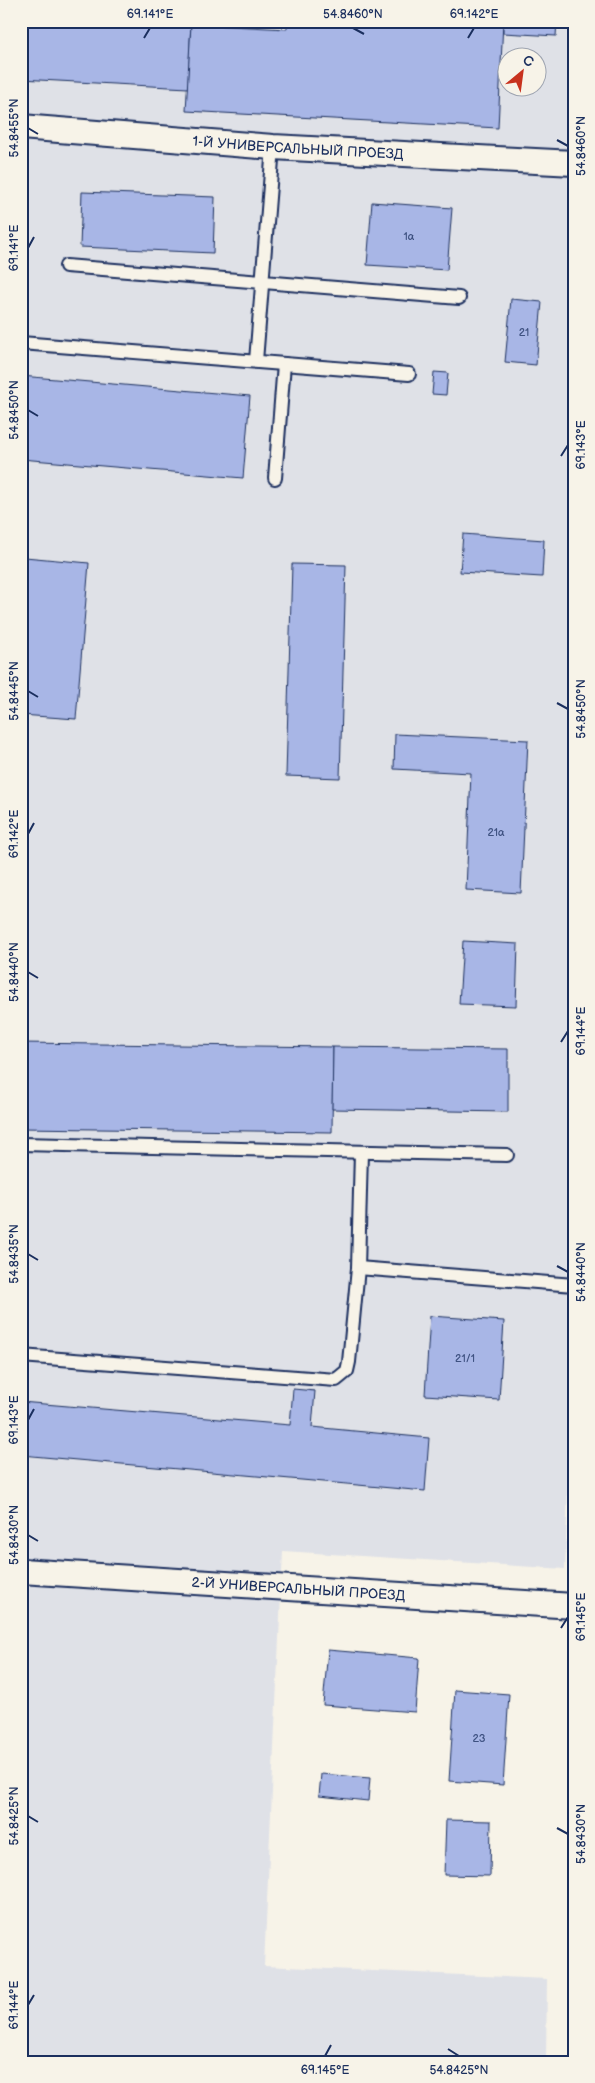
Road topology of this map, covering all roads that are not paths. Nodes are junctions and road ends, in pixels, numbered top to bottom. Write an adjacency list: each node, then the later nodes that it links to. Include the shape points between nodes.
1 (21, 127): 2 (street, 1-Й УНИВЕРСАЛЬНЫЙ ПРОЕЗД)
2 (273, 147): 3 (street, 1-Й УНИВЕРСАЛЬНЫЙ ПРОЕЗД); 5 (lane)
3 (574, 163)
4 (66, 266): 5 (lane)
5 (262, 282): 6 (lane); 8 (lane)
6 (459, 298)
7 (21, 342): 8 (lane)
8 (256, 361): 9 (lane)
9 (284, 364): 10 (lane); 11 (lane)
10 (410, 374)
11 (275, 478)
12 (21, 1144): 13 (lane)
13 (361, 1152): 14 (lane); 15 (lane)
14 (507, 1155)
15 (358, 1268): 16 (lane); 17 (lane, via 349,1362 347,1370 336,1380)
16 (574, 1285)
17 (21, 1356)
18 (21, 1571): 19 (street, 2-Й УНИВЕРСАЛЬНЫЙ ПРОЕЗД)
19 (574, 1606)

